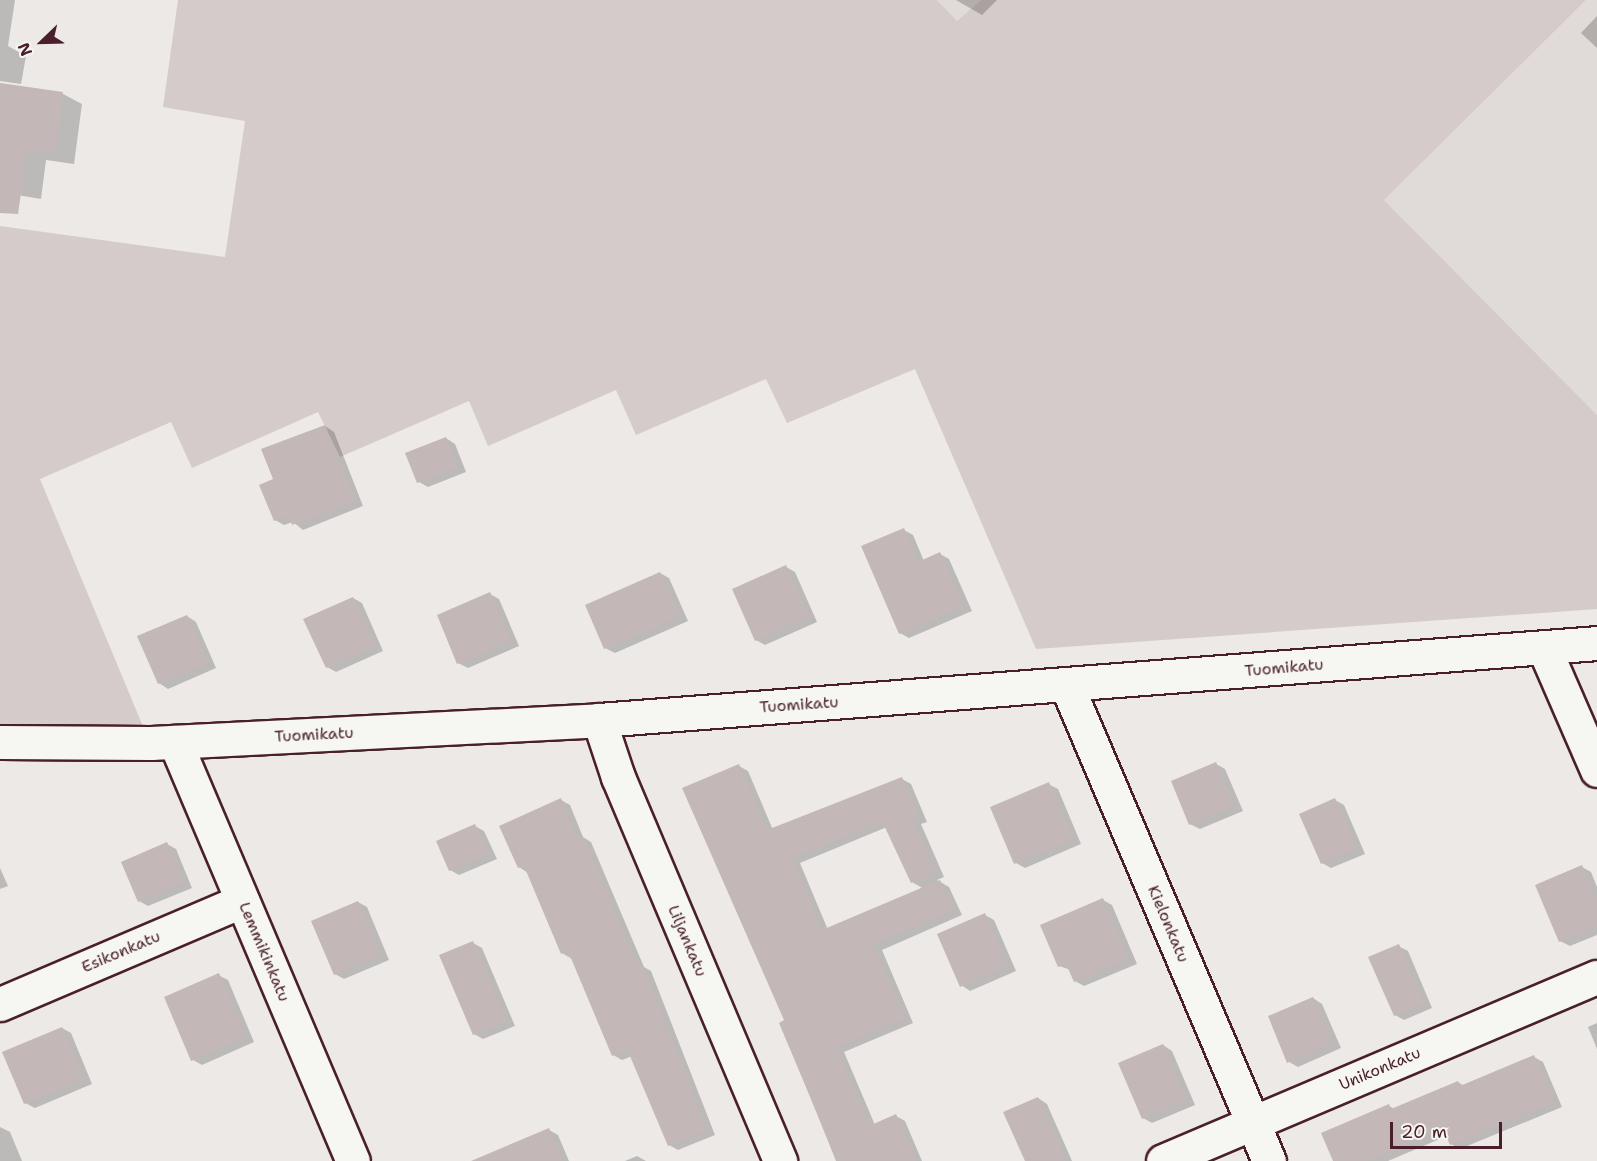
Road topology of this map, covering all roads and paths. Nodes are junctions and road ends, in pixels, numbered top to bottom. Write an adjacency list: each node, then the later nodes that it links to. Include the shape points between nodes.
1 (1597, 643): 2 (street, Tuomikatu)
2 (1544, 648): 3 (street, Tuomikatu); 7 (street)
3 (1067, 686): 4 (street, Tuomikatu); 11 (street, Kielonkatu)
4 (599, 720): 6 (street, Tuomikatu); 13 (street, Liljankatu, via 618,777)
5 (0, 742): 6 (street, Tuomikatu)
6 (175, 742): 8 (street, Lemmikinkatu)
7 (1597, 770)
8 (242, 901): 10 (street, Esikonkatu); 12 (street, Lemmikinkatu)
9 (1597, 977): 11 (street, Unikonkatu)
10 (0, 1004)
11 (1252, 1122): 14 (street, Unikonkatu); 15 (street, Kielonkatu)
12 (353, 1161)
13 (780, 1161)
14 (1163, 1161)
15 (1269, 1161)

